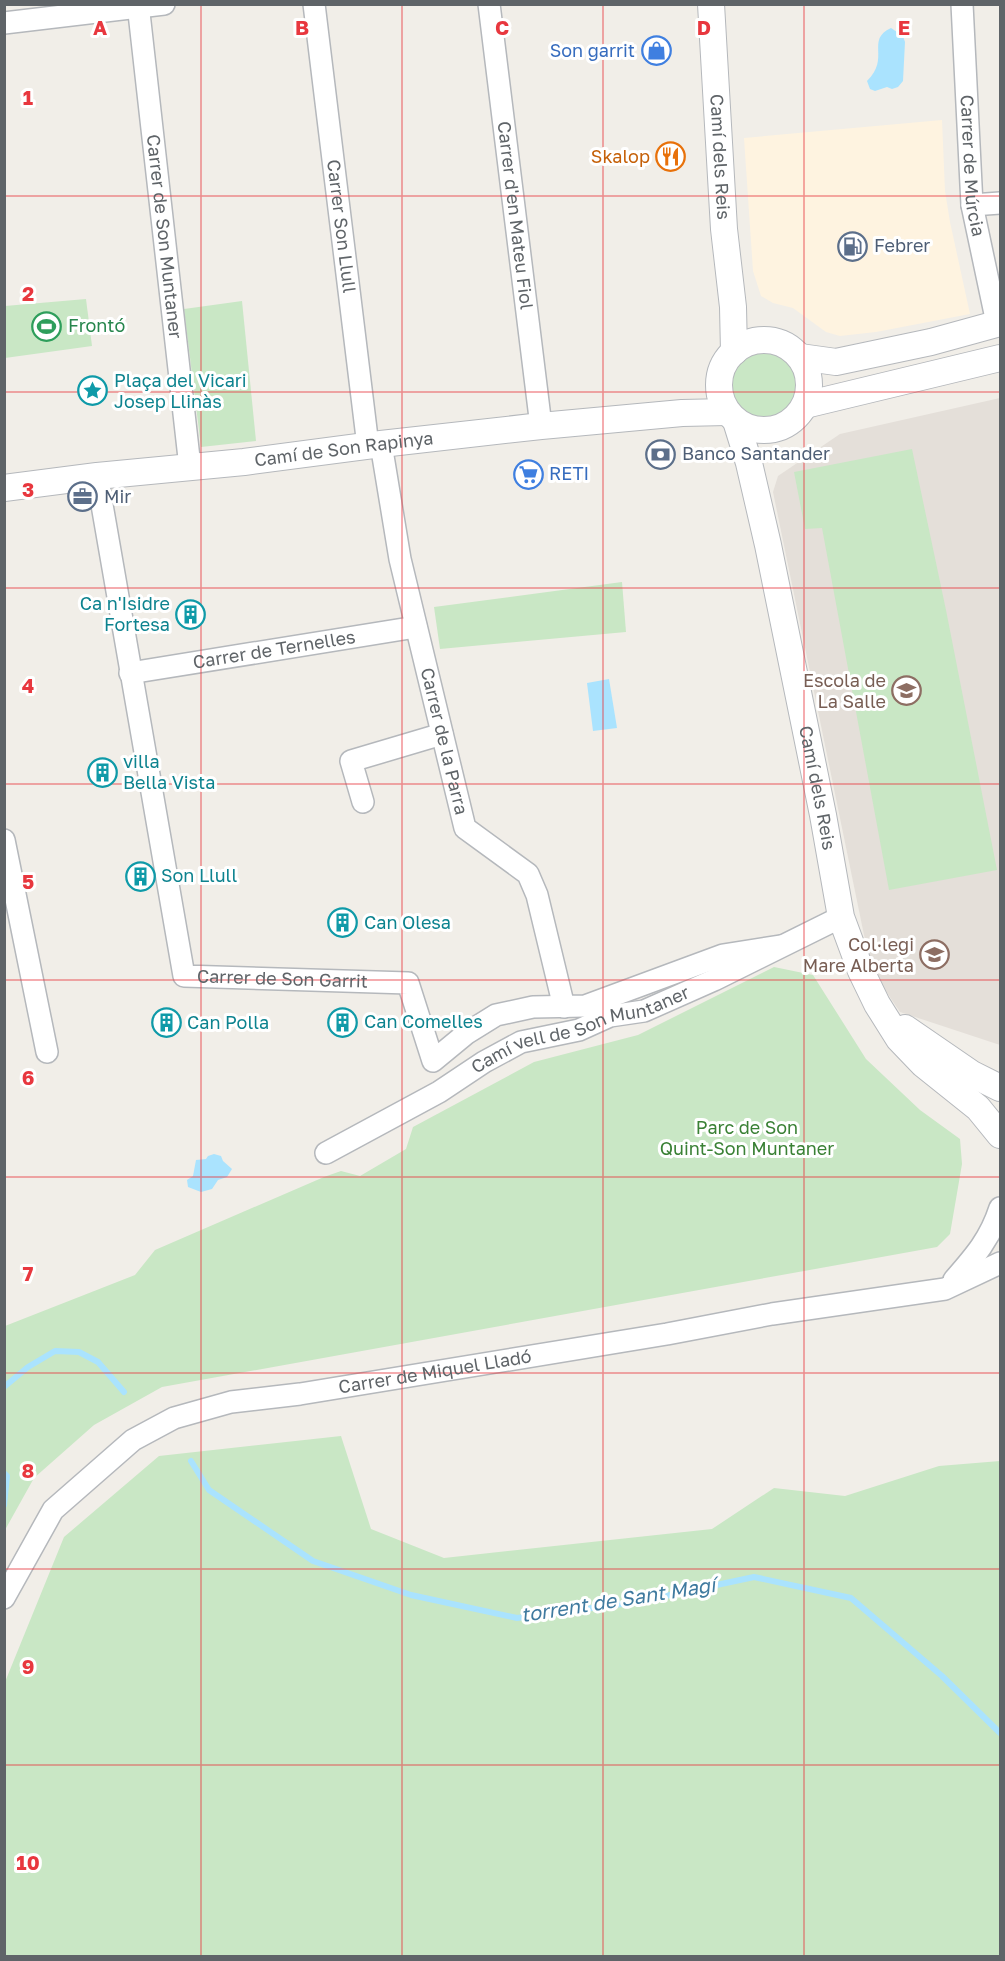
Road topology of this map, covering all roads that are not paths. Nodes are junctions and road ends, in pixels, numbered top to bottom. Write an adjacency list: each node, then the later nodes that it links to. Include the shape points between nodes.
1 (164, 4): 6 (street)
2 (314, 4): 22 (street, Carrer Son Llull)
3 (489, 4): 20 (street, Carrer d'en Mateu Fiol)
4 (711, 4): 10 (street, Camí dels Reis, via 724,229)
5 (962, 4): 9 (street, Carrer de Múrcia)
6 (138, 6): 7 (street); 24 (street, Carrer de Son Muntaner)
7 (4, 23)
8 (1000, 203): 9 (street)
9 (972, 205): 11 (street, Carrer de Múrcia)
10 (734, 308): 12 (street); 13 (street, Camí dels Reis)
11 (999, 323): 14 (street, via 836,362)
12 (766, 339): 13 (street); 14 (street, via 791,348)
13 (734, 351): 16 (street)
14 (800, 357): 17 (street, via 810,380)
15 (1000, 358): 17 (street)
16 (719, 378): 18 (street); 19 (street, via 721,402)
17 (806, 405): 21 (street, via 799,416)
18 (682, 413): 19 (street, Camí de Son Rapinya); 20 (street, Camí de Son Rapinya)
19 (731, 417): 21 (street, via 747,428); 23 (street, Camí dels Reis)
20 (541, 426): 22 (street, Camí de Son Rapinya)
21 (777, 429): 23 (street)
22 (375, 445): 24 (street, Camí de Son Rapinya); 27 (street, Carrer de la Parra)
23 (749, 463): 32 (street, Camí dels Reis)
24 (190, 467): 25 (street, Camí de Son Rapinya)
25 (97, 476): 26 (street, Camí de Son Rapinya); 28 (street, Carrer de Son Garrit)
26 (4, 488)
27 (416, 627): 28 (street, Carrer de Ternelles); 29 (street, Carrer de la Parra)
28 (130, 673): 35 (street, Carrer de Son Garrit, via 184,976 408,983 434,1061 496,1015 533,1007)
29 (442, 734): 30 (street, via 351,761); 35 (street, Carrer de la Parra, via 465,828 528,873)
30 (363, 802)
31 (4, 840): 36 (street)
32 (841, 917): 33 (street, Camí vell de Son Muntaner); 34 (street, Camí dels Reis)
33 (780, 946): 35 (street, via 723,955 585,1006); 39 (street, Camí vell de Son Muntaner, via 644,1011 610,1016 579,1030 521,1042)
34 (877, 1004): 37 (street, Camí dels Reis, via 922,1041); 38 (street, Camí dels Reis, via 899,1039 923,1064 978,1108)
35 (564, 1007)
36 (46, 1052)
37 (1000, 1088)
38 (1000, 1135)
39 (327, 1154)
40 (1000, 1208): 42 (street, via 982,1248)
41 (1000, 1263): 42 (street, Carrer de Miquel Lladó)
42 (945, 1289): 43 (street, Carrer de Miquel Lladó, via 231,1402 174,1418 133,1440 53,1510)
43 (4, 1598)

